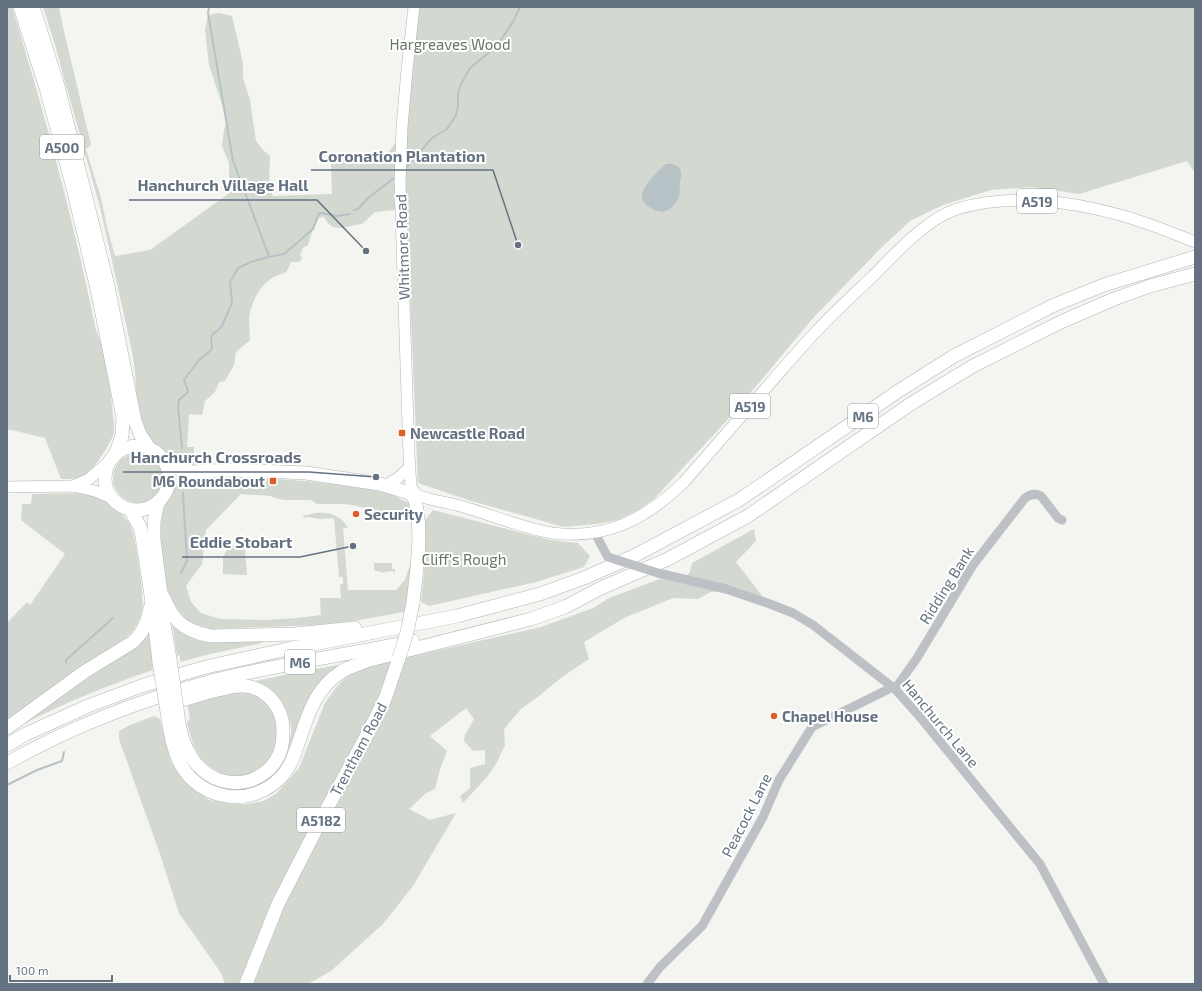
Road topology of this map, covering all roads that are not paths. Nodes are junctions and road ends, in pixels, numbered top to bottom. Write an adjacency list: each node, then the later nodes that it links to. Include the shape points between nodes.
1 (20, 7): 8 (highway, A500, via 46,88 97,289 123,418 122,436)
2 (33, 7): 7 (highway, A500, via 58,86 108,286 135,421)
3 (414, 7): 10 (main road, Whitmore Road, via 402,127 400,182)
4 (1195, 242): 22 (main road, A519, via 1120,215 1043,201 1006,201 976,205 936,219 891,258 811,337 676,490 628,523)
5 (1195, 257): 24 (highway, M6, via 1104,285 1052,306 954,356 739,500 634,556)
6 (1195, 274): 23 (highway, M6, via 1114,299 1063,321 973,366 912,403 748,516 668,559)
7 (150, 449): 8 (highway, via 132,447 120,451); 9 (highway)
8 (113, 458): 14 (main road, via 89,479); 18 (highway, via 106,472 106,484)
9 (164, 462): 11 (highway, A519); 16 (highway, via 169,474)
10 (410, 467): 12 (main road); 17 (main road, Whitmore Road)
11 (192, 472): 13 (highway, A519, via 285,472); 16 (highway, A519)
12 (391, 482): 13 (highway, A519, via 380,480); 17 (highway, A519)
13 (369, 483): 17 (highway, A519, via 380,489)
14 (73, 486): 15 (main road); 18 (main road, via 95,491)
15 (7, 487)
16 (167, 487): 19 (highway)
17 (413, 494): 22 (main road, A519, via 445,508 459,506 551,532 582,535); 32 (highway, Trentham Road / A5182, bridge, via 420,536 413,603 399,658 385,699 278,904)
18 (114, 500): 20 (highway)
19 (158, 502): 20 (highway, via 148,508); 25 (highway, M6, via 153,531)
20 (130, 509): 25 (highway, M6, via 140,527)
21 (1062, 520): 26 (street, Ridding Bank, via 1038,494 1025,498 973,565 917,658)
22 (595, 533): 26 (street, Hanchurch Lane, bridge, via 608,557 658,573 726,589 793,613 813,625)
23 (601, 588): 27 (highway, M6, via 565,607 531,619 366,661 341,672 330,680 313,703 291,763 282,776 271,786 245,796 215,794 201,787 190,777 176,753 171,736); 30 (highway, M6, via 509,620 211,681 94,720 38,745)
24 (540, 594): 25 (highway, M6, via 331,631 211,636 199,634 181,624); 29 (highway, M6, via 457,616 198,669 141,686 88,706)
25 (157, 597): 27 (highway, M6, bridge, via 164,624 164,661); 28 (highway, M6, via 141,633 133,642 84,672)
26 (894, 688): 33 (street, Peacock Lane, via 812,727 779,780 763,817 702,926 660,967); 34 (street, Hanchurch Lane, via 1040,864)
27 (172, 711): 31 (highway, M6, via 188,751 199,767 222,781 252,780 266,773 278,758 284,739 282,715 263,692 253,687 239,686 143,711 115,721 66,741)
28 (7, 728)
29 (7, 745)
30 (7, 763)
31 (7, 771)
32 (246, 984)
33 (647, 984)
34 (1104, 984)

